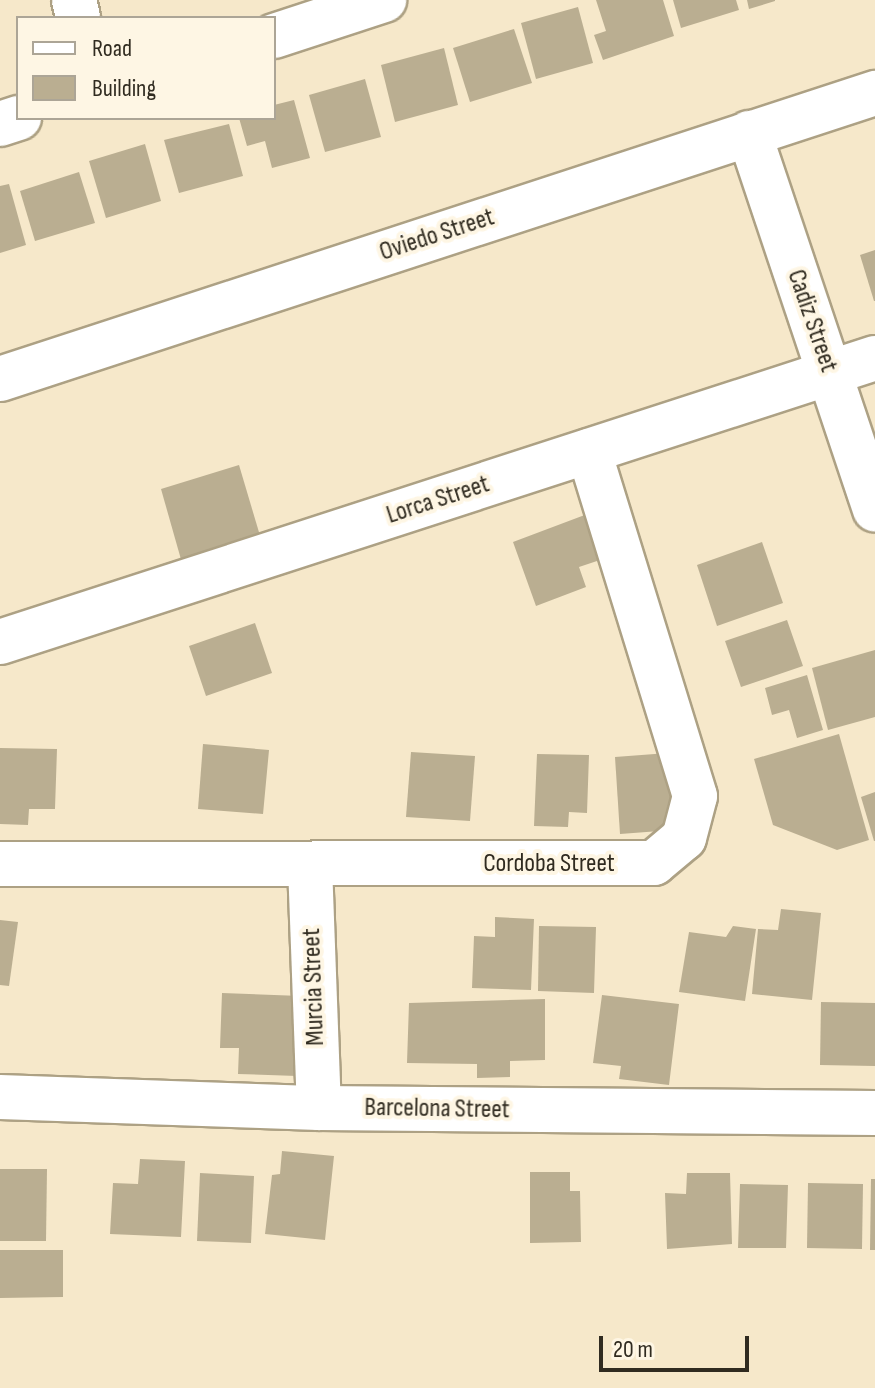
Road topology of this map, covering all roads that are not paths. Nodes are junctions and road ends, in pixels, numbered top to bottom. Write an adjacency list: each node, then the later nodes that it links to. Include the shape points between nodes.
1 (384, 0): 2 (street)
2 (318, 10): 3 (street)
3 (276, 35)
4 (875, 93): 5 (street, Oviedo Street)
5 (749, 133): 7 (street, Cadiz Street); 8 (street, Oviedo Street)
6 (875, 358): 7 (street, Lorca Street)
7 (830, 372): 9 (street, Lorca Street); 10 (street, Cadiz Street)
8 (0, 379)
9 (589, 451): 11 (street, Lorca Street); 13 (street, Cordoba Street, via 695,796 684,838 654,863)
10 (875, 509)
11 (0, 642)
12 (0, 864): 13 (street, Cordoba Street)
13 (310, 865): 15 (street, Murcia Street)
14 (0, 1097): 15 (street, Barcelona Street)
15 (319, 1108): 16 (street, Barcelona Street)
16 (875, 1113)

